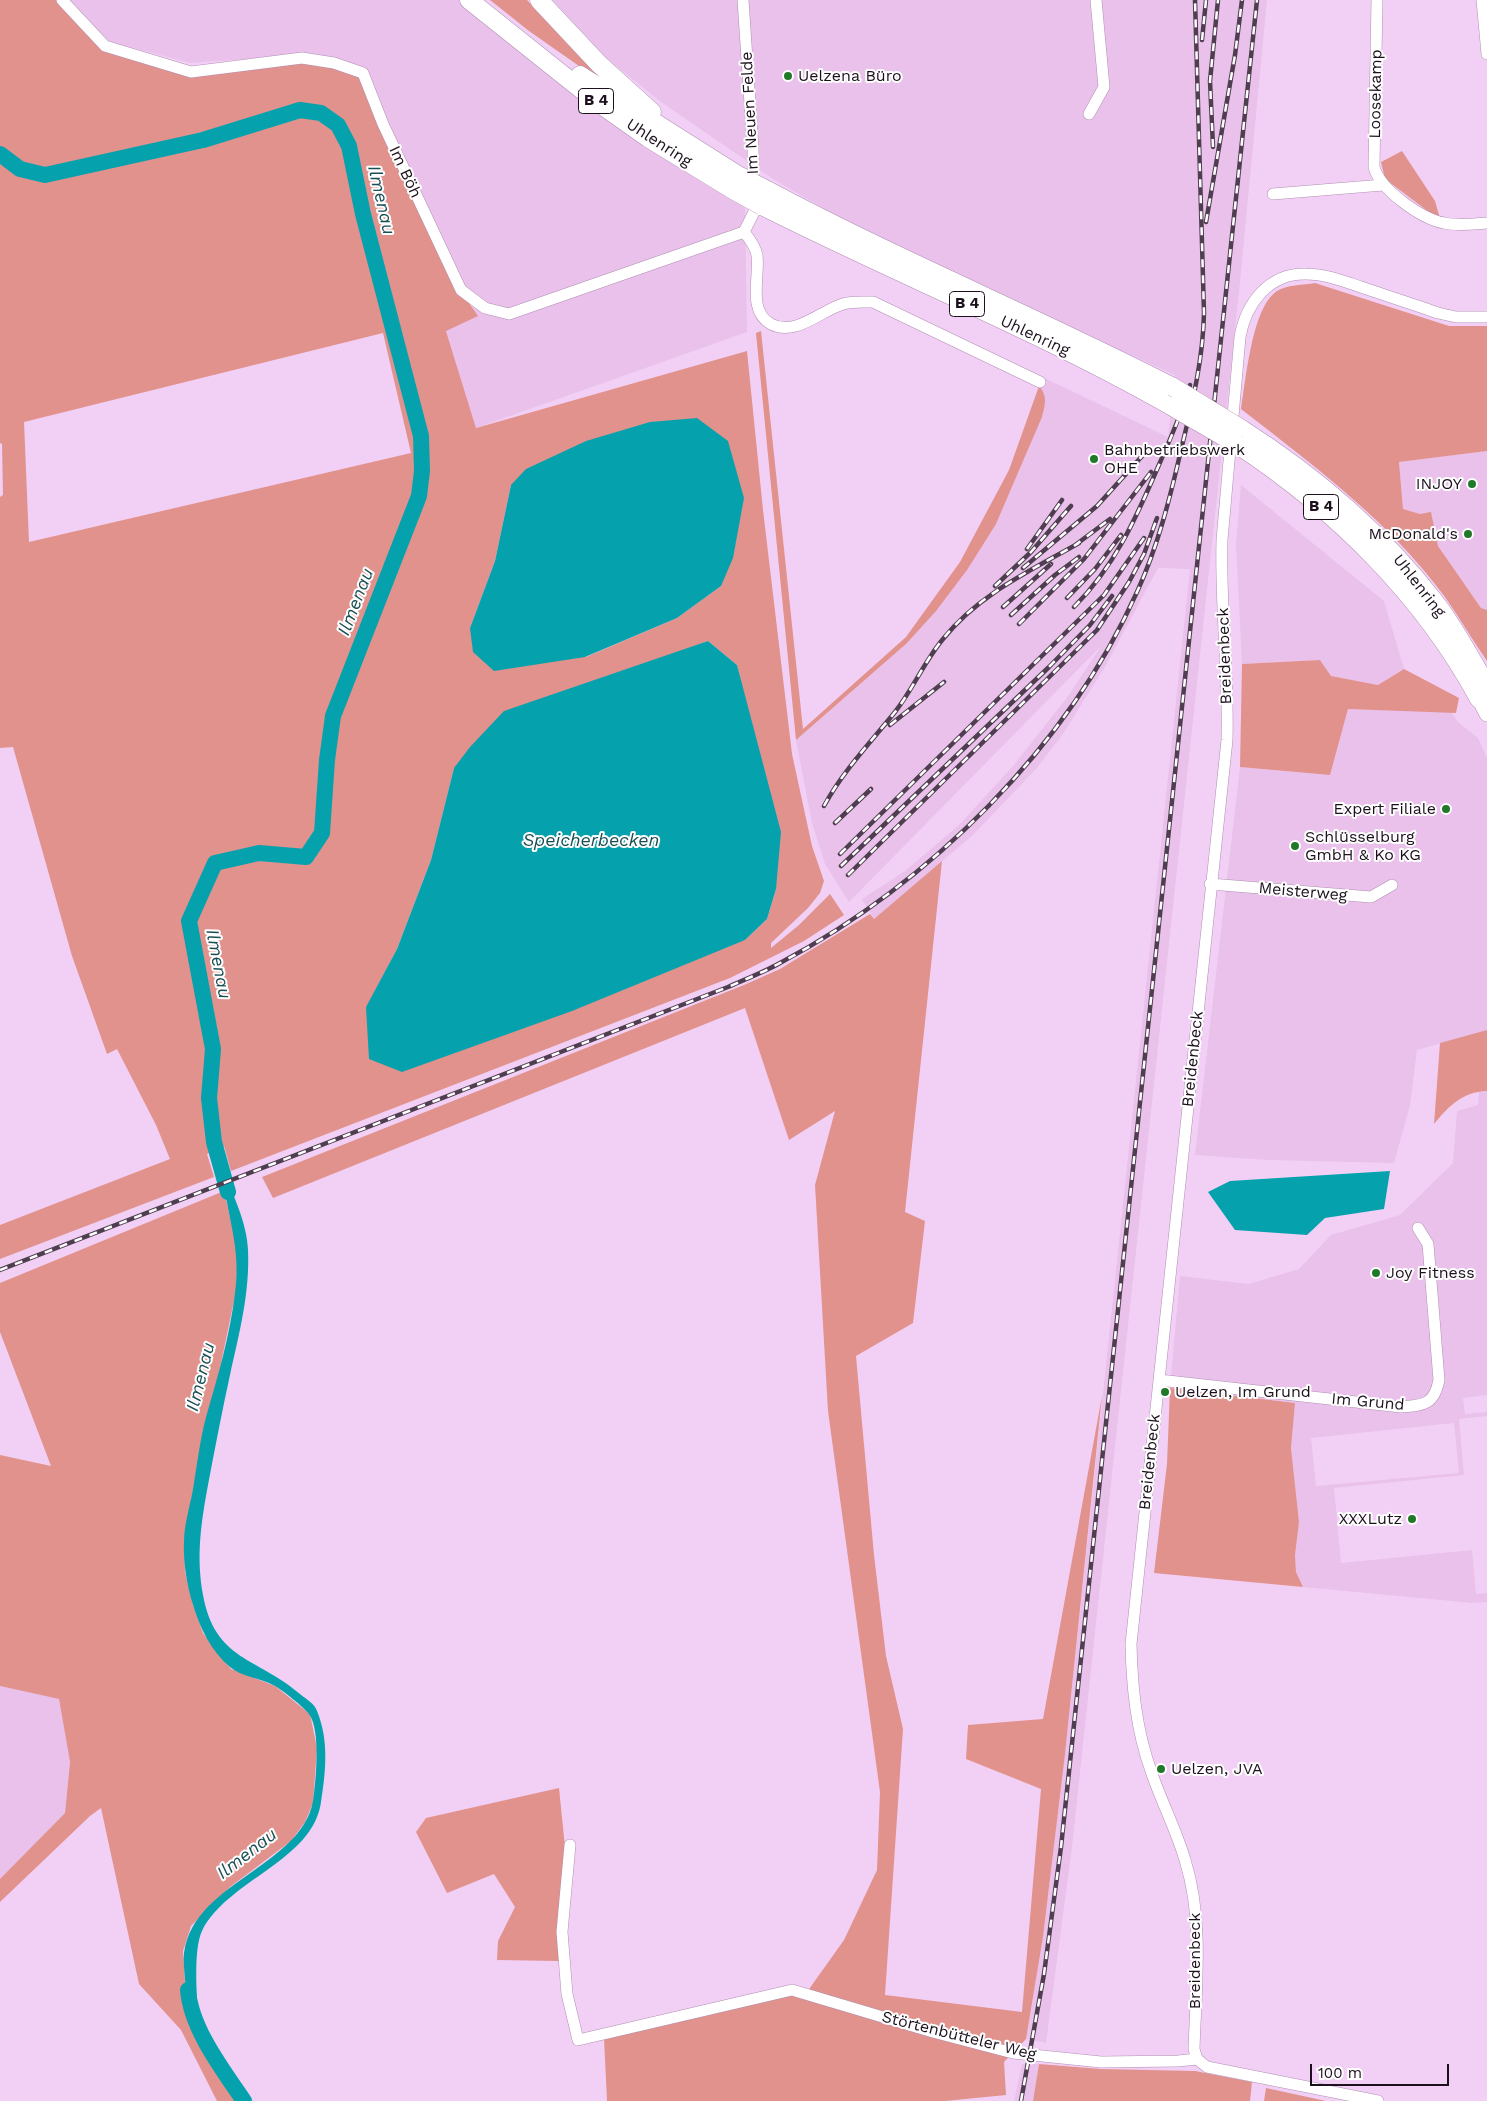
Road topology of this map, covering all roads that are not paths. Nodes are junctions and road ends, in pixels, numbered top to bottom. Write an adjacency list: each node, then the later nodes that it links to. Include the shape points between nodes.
1 (62, 0): 16 (street, Im Böh, via 104,46 191,72 302,58 334,62 363,73 383,124 461,290 485,308 509,314)
2 (469, 0): 10 (highway, B 4, via 591,83); 11 (highway, Uhlenring / B 4, via 648,138)
3 (539, 0): 10 (highway, via 599,64)
4 (743, 0): 16 (street, Im Neuen Felde, via 754,212)
5 (1096, 0): 9 (street, via 1104,87)
6 (1377, 0): 12 (street, Loosekamp, via 1374,167 1376,177)
7 (1482, 0): 8 (street)
8 (1487, 54)
9 (1089, 114)
10 (715, 161): 11 (highway, B 4)
11 (736, 182): 14 (highway, B 4, bridge)
12 (1383, 185): 13 (street); 15 (street, via 1427,217 1443,223)
13 (1273, 194)
14 (765, 198): 19 (highway, Uhlenring / B 4, bridge, via 846,248 1089,362 1171,406); 19 (highway, Uhlenring / B 4, bridge, via 858,236 1094,347 1173,388)
15 (1487, 223)
16 (746, 228): 18 (street, via 757,255 757,306 771,324 785,328 796,326 844,304 874,302)
17 (1487, 317): 23 (street, Breidenbeck, via 1438,313 1328,276 1305,273 1267,286 1253,300 1244,318 1223,525 1221,571 1227,730)
18 (1040, 382)
19 (1239, 437): 20 (highway, Uhlenring / B 4, via 1288,460 1350,511 1398,559); 22 (highway, Uhlenring / B 4, via 1321,507 1378,562 1432,627)
20 (1436, 604): 21 (highway); 22 (highway, Uhlenring / B 4)
21 (1487, 671)
22 (1485, 701)
23 (1210, 884): 24 (street, Meisterweg, via 1371,897); 26 (street, Breidenbeck)
24 (1392, 885)
25 (1418, 1228): 26 (street, Im Grund, via 1428,1244 1439,1380 1434,1397 1423,1405 1401,1407)
26 (1158, 1380): 28 (street, Breidenbeck, via 1131,1644 1131,1675 1139,1733 1150,1770 1186,1860 1195,1910 1194,2049)
27 (570, 1845): 28 (street, Störtenbütteler Weg, via 562,1932 567,1994 578,2040 792,1990 1013,2053 1101,2062)
28 (1197, 2059): 29 (street, via 1207,2068)
29 (1378, 2101)

